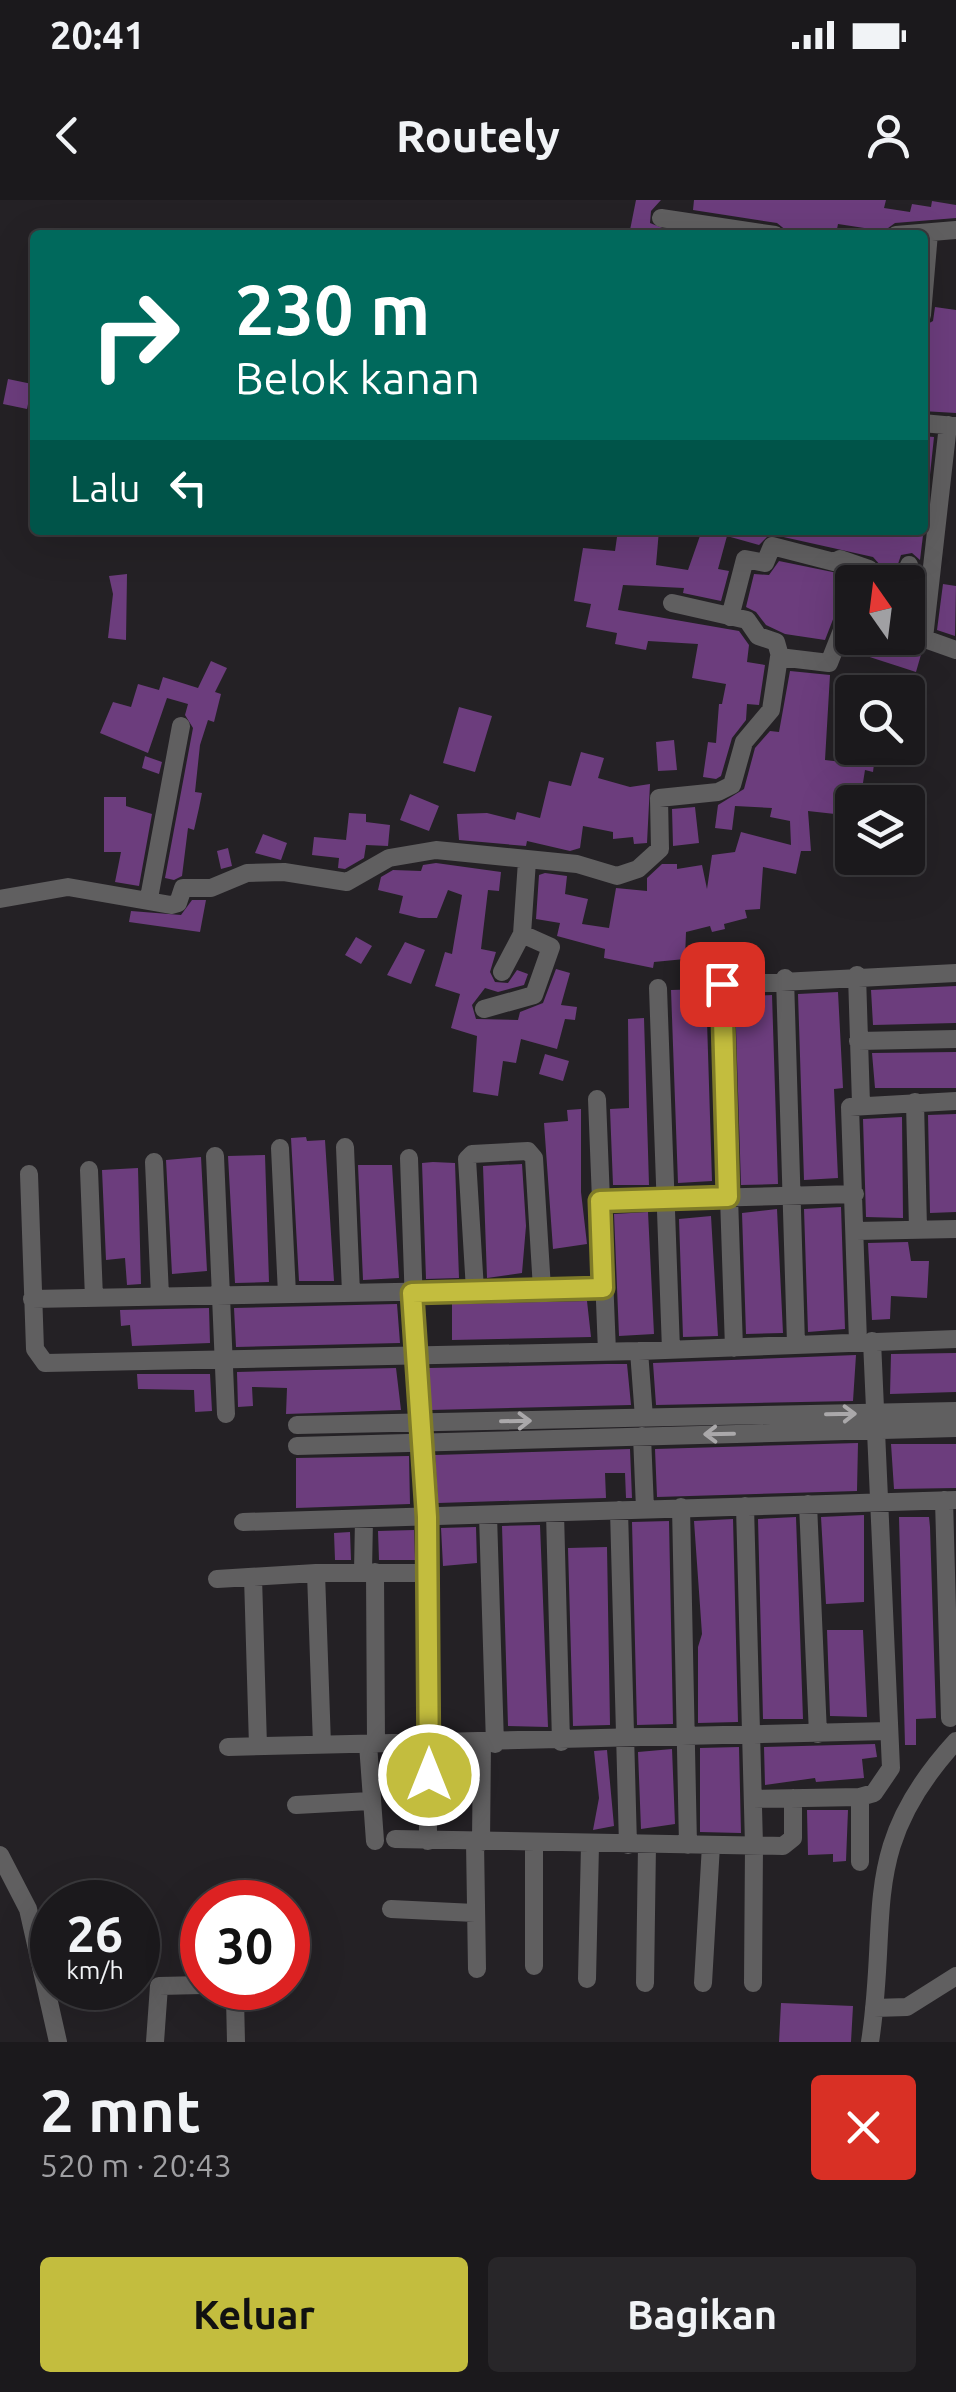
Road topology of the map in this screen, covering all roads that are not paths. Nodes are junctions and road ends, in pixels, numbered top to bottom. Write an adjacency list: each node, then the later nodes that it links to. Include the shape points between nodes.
1 (661, 218): 2 (street)
2 (741, 230)
3 (956, 230): 4 (street)
4 (928, 233)
5 (952, 425): 7 (street)
6 (851, 565): 9 (street, via 772,546 765,564 745,559)
7 (925, 582)
8 (672, 603): 9 (street)
9 (730, 617): 13 (street, via 774,640)
10 (925, 638): 12 (street)
11 (835, 650): 13 (street, via 829,663)
12 (956, 650)
13 (780, 656): 15 (street, via 772,710 744,742 732,786 659,798 660,849 645,864 617,876 577,864)
14 (181, 726): 16 (street)
15 (526, 861): 16 (street, via 436,850 389,858 355,881 247,873 211,888 183,888 172,905); 18 (street)
16 (149, 898): 17 (street, via 68,887)
17 (0, 899)
18 (522, 934): 19 (street); 24 (street, via 551,947 534,996)
19 (502, 972)
20 (956, 973): 21 (street)
21 (856, 974): 22 (street); 26 (street)
22 (786, 978): 39 (street); 40 (street, via 722,984)
23 (658, 988): 41 (street)
24 (484, 1009)
25 (956, 1039): 26 (street)
26 (858, 1041): 30 (street)
27 (596, 1100): 42 (street)
28 (956, 1101): 29 (street)
29 (915, 1102): 30 (street); 44 (street)
30 (861, 1104): 38 (street, via 850,1110)
31 (345, 1147): 49 (street)
32 (280, 1148): 51 (street)
33 (216, 1156): 52 (street)
34 (409, 1158): 50 (street)
35 (154, 1162): 53 (street)
36 (90, 1170): 54 (street)
37 (29, 1174): 55 (street)
38 (855, 1194): 39 (street); 45 (street)
39 (792, 1195): 40 (street); 58 (street)
40 (728, 1197): 41 (street); 59 (street)
41 (665, 1199): 42 (street); 60 (street)
42 (600, 1201): 46 (street)
43 (956, 1229): 44 (street)
44 (918, 1230): 45 (street)
45 (856, 1231): 57 (street)
46 (603, 1288): 47 (street); 62 (street)
47 (542, 1289): 48 (street); 48 (street, via 534,1158 528,1151 467,1159)
48 (475, 1290): 50 (street)
49 (351, 1293): 50 (street); 51 (street)
50 (412, 1293): 63 (street)
51 (287, 1294): 52 (street)
52 (222, 1295): 53 (street); 64 (street)
53 (160, 1296): 54 (street)
54 (94, 1298): 55 (street)
55 (32, 1299): 64 (street, via 35,1353 45,1363)
56 (956, 1339): 57 (street)
57 (865, 1342): 58 (street); 67 (street)
58 (796, 1344): 59 (street)
59 (734, 1348): 60 (street)
60 (671, 1350): 61 (street)
61 (638, 1351): 62 (street); 69 (street)
62 (607, 1352): 63 (street)
63 (415, 1355): 64 (street); 71 (street)
64 (224, 1361): 66 (street)
65 (956, 1411): 67 (street)
66 (226, 1414)
67 (876, 1421): 69 (street); 70 (street); 74 (street)
68 (297, 1426): 71 (street)
69 (643, 1427): 71 (street); 79 (street)
70 (956, 1428)
71 (419, 1432): 72 (street); 82 (street)
72 (297, 1446)
73 (950, 1500): 74 (street); 90 (street)
74 (879, 1502): 75 (street); 92 (street)
75 (808, 1504): 76 (street); 93 (street)
76 (745, 1506): 77 (street); 94 (street)
77 (681, 1508): 79 (street); 95 (street)
78 (619, 1510): 79 (street); 80 (street); 96 (street)
79 (644, 1510)
80 (555, 1512): 81 (street); 99 (street)
81 (488, 1514): 82 (street); 101 (street)
82 (427, 1517): 83 (street); 87 (street)
83 (364, 1519): 84 (street); 86 (street)
84 (242, 1522)
85 (316, 1572): 86 (street); 88 (street); 102 (street)
86 (369, 1572): 87 (street); 100 (street)
87 (428, 1574): 98 (street)
88 (254, 1577): 89 (street); 103 (street)
89 (217, 1579)
90 (952, 1595): 91 (street)
91 (950, 1718)
92 (889, 1732): 93 (street); 105 (street, via 890,1768 874,1793)
93 (818, 1734): 94 (street)
94 (752, 1736): 95 (street); 107 (street)
95 (685, 1739): 96 (street); 117 (street)
96 (625, 1740): 99 (street); 116 (street)
97 (956, 1741): 132 (street, via 912,1794 890,1844)
98 (429, 1742): 100 (street); 101 (street); 112 (street)
99 (561, 1742): 101 (street)
100 (372, 1743): 102 (street); 108 (street)
101 (488, 1744): 113 (street)
102 (322, 1745): 103 (street)
103 (258, 1746): 104 (street)
104 (228, 1747)
105 (860, 1797): 106 (street); 121 (street)
106 (793, 1798): 107 (street); 119 (street, via 791,1843)
107 (753, 1799): 119 (street)
108 (370, 1802): 109 (street); 111 (street)
109 (296, 1805)
110 (396, 1840): 112 (street)
111 (375, 1841)
112 (428, 1842): 113 (street)
113 (478, 1842): 114 (street); 123 (street)
114 (534, 1844): 115 (street); 124 (street)
115 (590, 1845): 116 (street); 127 (street)
116 (638, 1845): 117 (street); 129 (street)
117 (688, 1845): 118 (street)
118 (711, 1845): 119 (street); 130 (street)
119 (754, 1845): 128 (street)
120 (0, 1856): 134 (street, via 28,1909)
121 (860, 1862)
122 (391, 1909): 123 (street)
123 (476, 1913): 125 (street)
124 (534, 1966)
125 (477, 1969)
126 (956, 1976): 132 (street, via 907,2007)
127 (587, 1979)
128 (752, 1982)
129 (646, 1983)
130 (703, 1984)
131 (180, 1986): 135 (street, via 160,1986)
132 (874, 2008): 137 (street)
133 (235, 2010): 136 (street)
134 (58, 2042)
135 (155, 2042)
136 (236, 2042)
137 (870, 2042)

